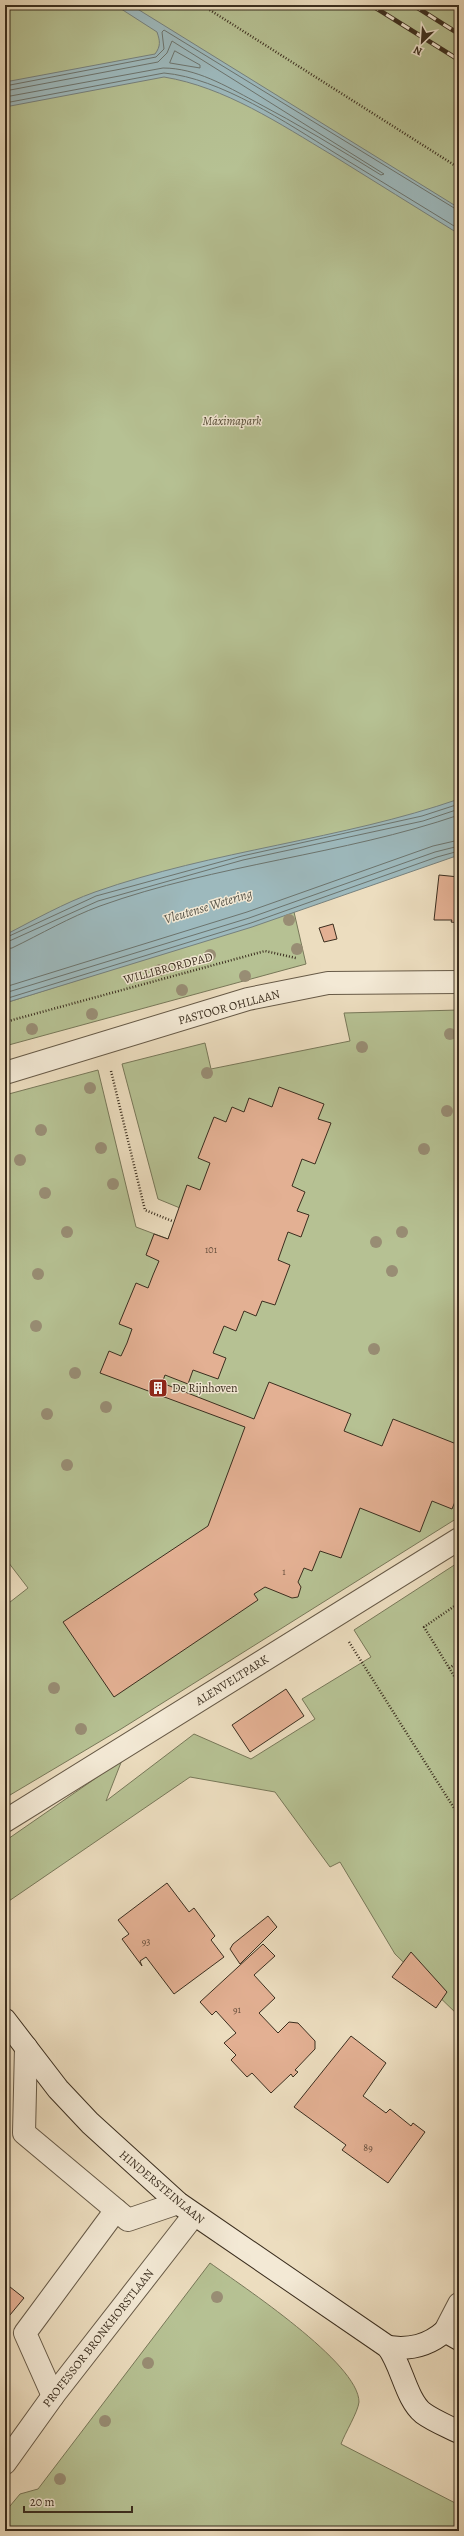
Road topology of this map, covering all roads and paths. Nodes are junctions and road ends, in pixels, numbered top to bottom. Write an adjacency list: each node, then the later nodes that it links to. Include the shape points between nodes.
1 (202, 5): 2 (path)
2 (459, 168)
3 (459, 982): 4 (street, PASTOOR OHLLAAN)
4 (328, 983): 5 (path, WILLIBRORDPAD, via 298,958 265,951); 6 (street, PASTOOR OHLLAAN, via 248,999)
5 (5, 1022)
6 (104, 1043): 7 (street, PASTOOR OHLLAAN); 8 (path, via 145,1210)
7 (5, 1073)
8 (172, 1221)
9 (459, 1538): 11 (street, ALENVELTPARK)
10 (459, 1603): 13 (path, via 424,1627)
11 (333, 1617): 15 (path); 16 (street, ALENVELTPARK)
12 (459, 1662): 13 (path)
13 (449, 1668): 14 (path)
14 (459, 1684)
15 (459, 1816)
16 (5, 1821)
17 (5, 2020): 18 (street, HINDERSTEINLAAN)
18 (26, 2047): 19 (street, HINDERSTEINLAAN, via 58,2089 90,2123); 20 (street, via 24,2133)
19 (186, 2209): 20 (street); 23 (street, HINDERSTEINLAAN); 24 (street, PROFESSOR BRONKHORSTLAAN)
20 (122, 2215): 24 (street, via 25,2333)
21 (459, 2304): 22 (street)
22 (452, 2335): 23 (street, via 415,2348)
23 (388, 2347): 25 (street, HINDERSTEINLAAN, via 397,2360 410,2396 422,2412)
24 (53, 2396): 26 (street, PROFESSOR BRONKHORSTLAAN)
25 (459, 2432)
26 (5, 2463)

